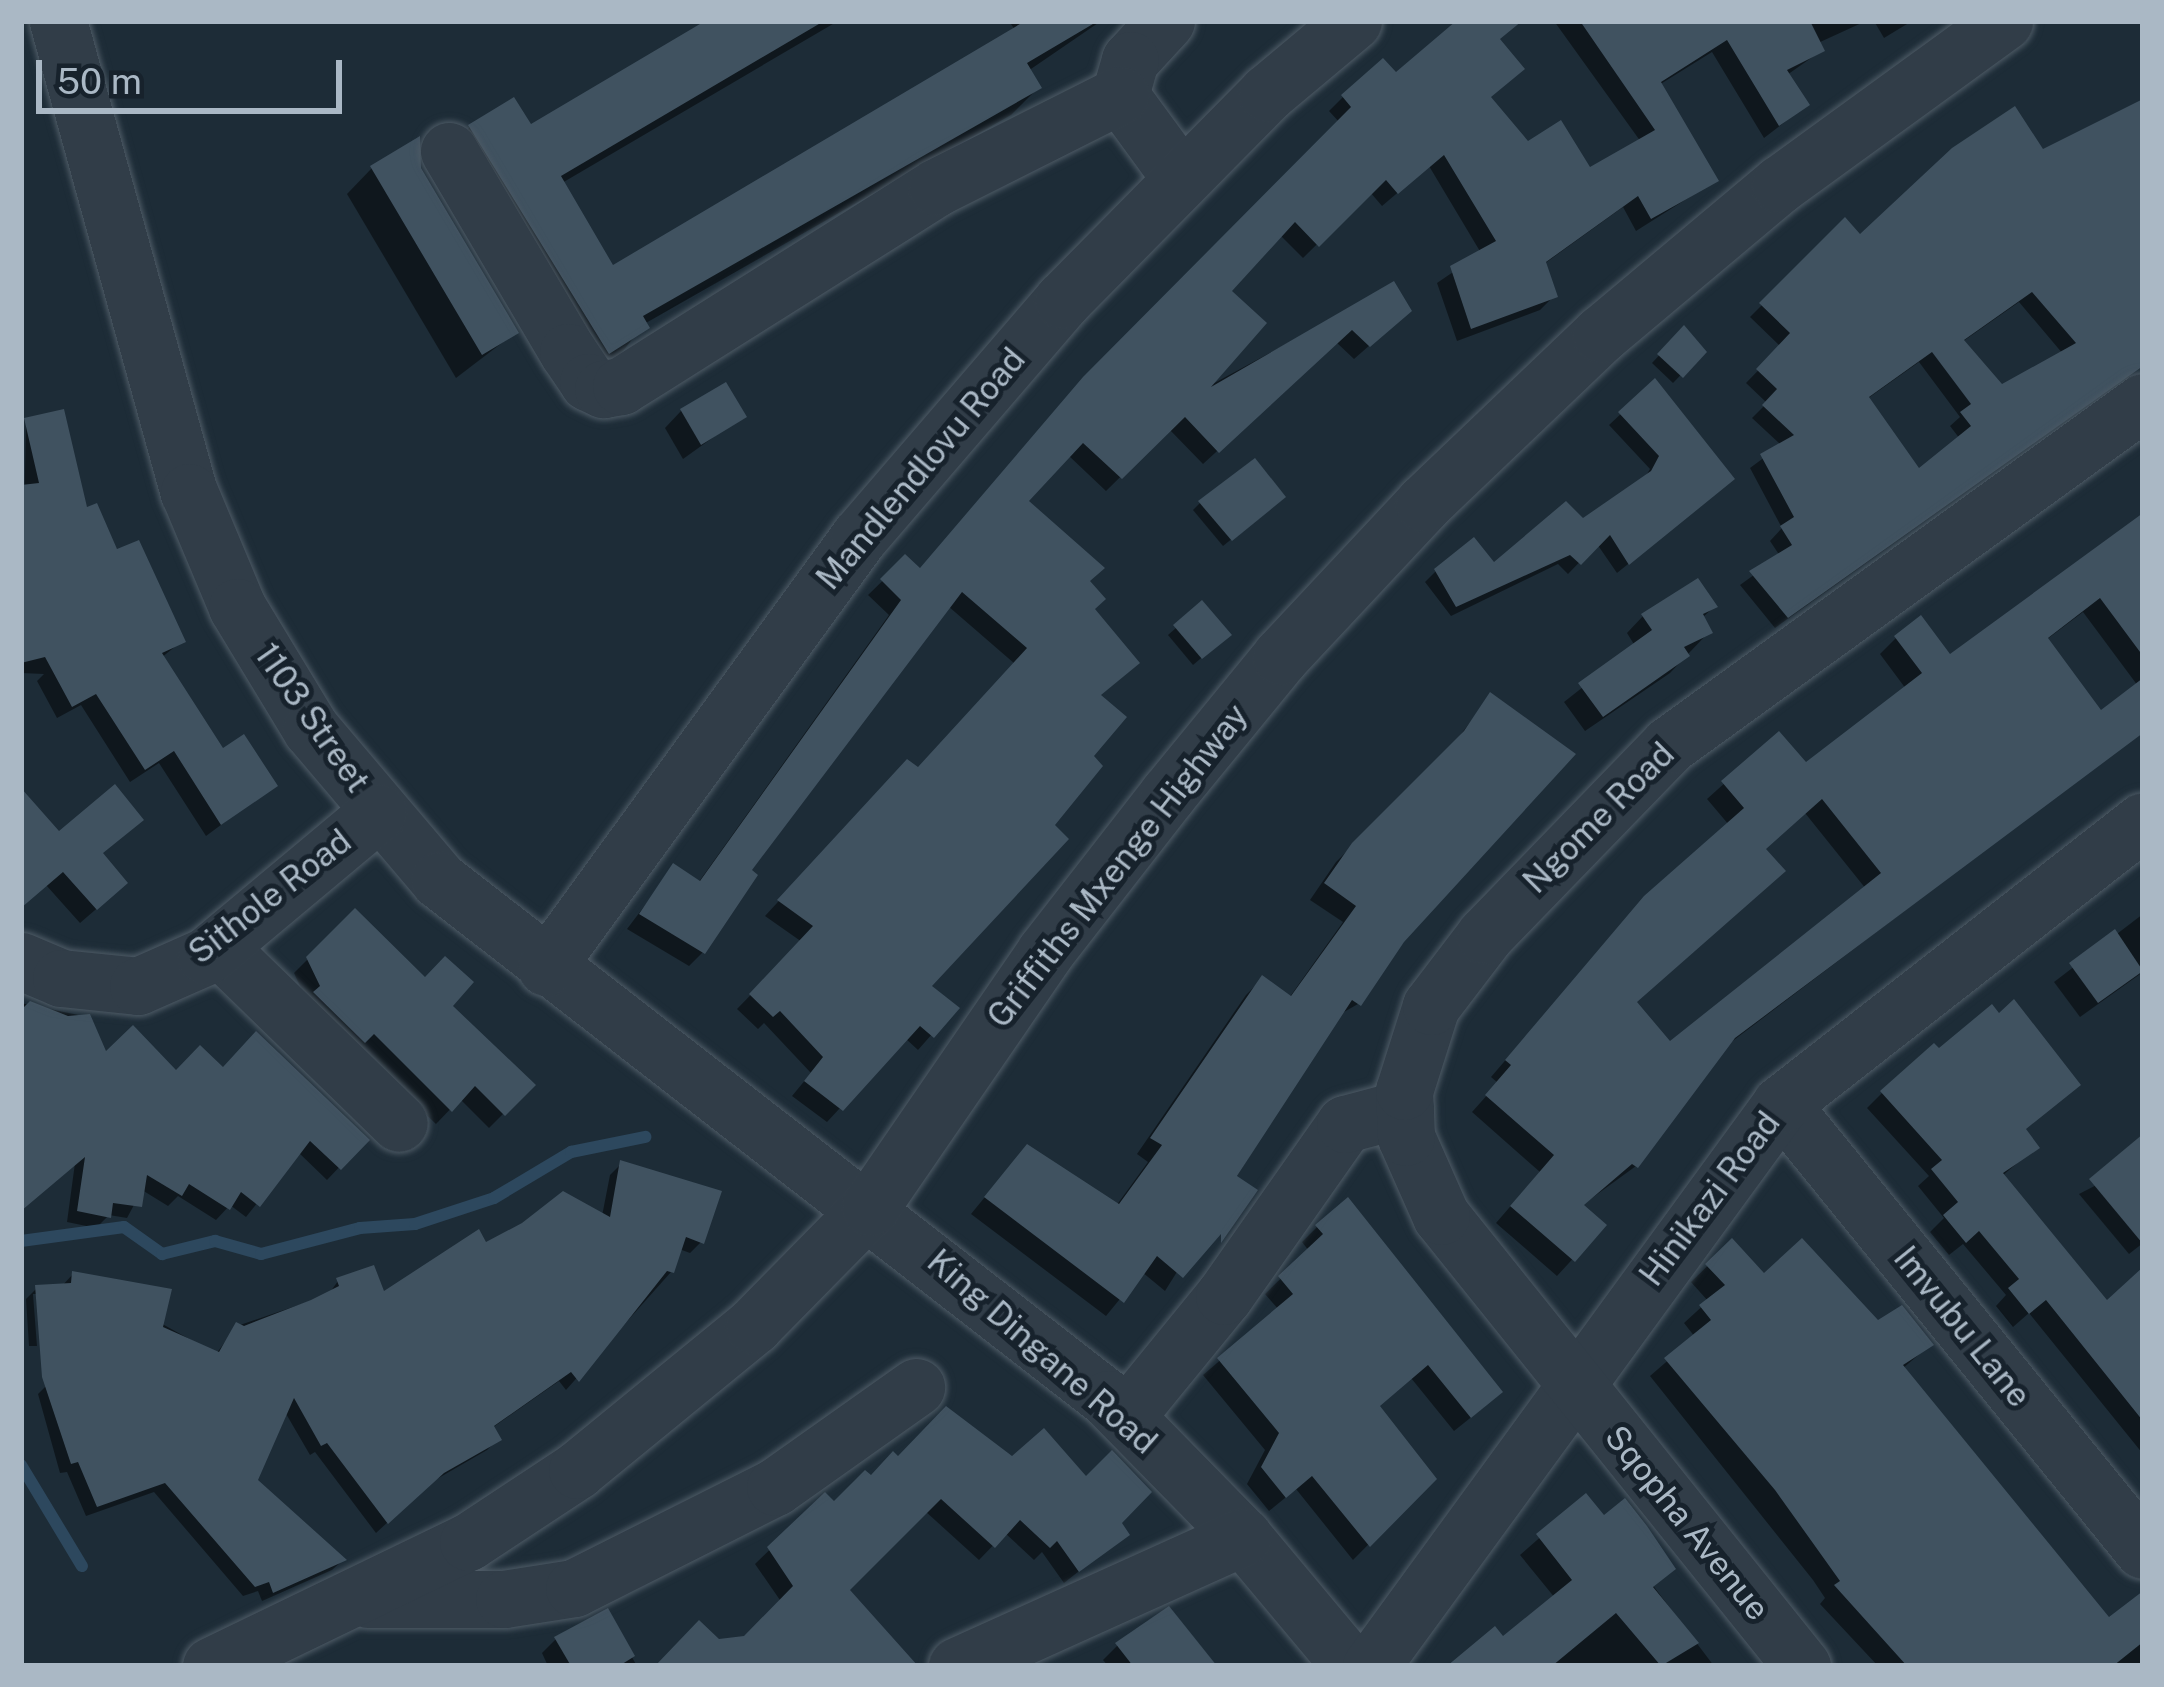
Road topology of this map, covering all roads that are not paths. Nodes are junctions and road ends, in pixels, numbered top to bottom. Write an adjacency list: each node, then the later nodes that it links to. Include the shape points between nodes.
1 (58, 21): 9 (street, 1103 Street, via 189,492 237,608 311,729)
2 (1166, 21): 5 (street, via 1130,60)
3 (1353, 21): 7 (street, Mandlendlovu Road)
4 (2004, 21): 17 (street, Griffiths Mxenge Highway, via 1780,184 1601,334 1424,503 1281,656 1154,812 1045,952)
5 (1120, 95): 6 (street, via 938,187 621,386 603,389 588,382 568,352); 7 (street)
6 (449, 152)
7 (1180, 178): 13 (street, Mandlendlovu Road, via 859,537)
8 (2143, 403): 15 (street, Ngome Road, via 1636,777 1485,935 1430,1006)
9 (378, 812): 11 (street, Sithole Road); 13 (street, 1103 Street, via 440,880)
10 (2143, 821): 14 (street, Hinikazi Road)
11 (218, 947): 12 (street, Sithole Road, via 138,986 62,978); 16 (street)
12 (21, 961)
13 (546, 967): 17 (street, 1103 Street)
14 (1781, 1104): 18 (street, Hinikazi Road); 22 (street, Imvubu Lane)
15 (1405, 1108): 18 (street, Ngome Road, via 1411,1152 1441,1216); 20 (street, via 1346,1124 1224,1296)
16 (399, 1123)
17 (870, 1207): 20 (street, King Dingane Road); 23 (street, Griffiths Mxenge Highway, via 754,1325 577,1470)
18 (1573, 1380): 27 (street, Hinikazi Road); 28 (street, Sqopha Avenue)
19 (916, 1387): 23 (street, via 776,1486 574,1588 503,1599)
20 (1126, 1416): 21 (street, King Dingane Road)
21 (1243, 1537): 25 (street); 26 (street, King Dingane Road)
22 (2143, 1550)
23 (358, 1600): 24 (street, Griffiths Mxenge Highway)
24 (211, 1666)
25 (957, 1666)
26 (1351, 1666)
27 (1371, 1666)
28 (1802, 1666)

